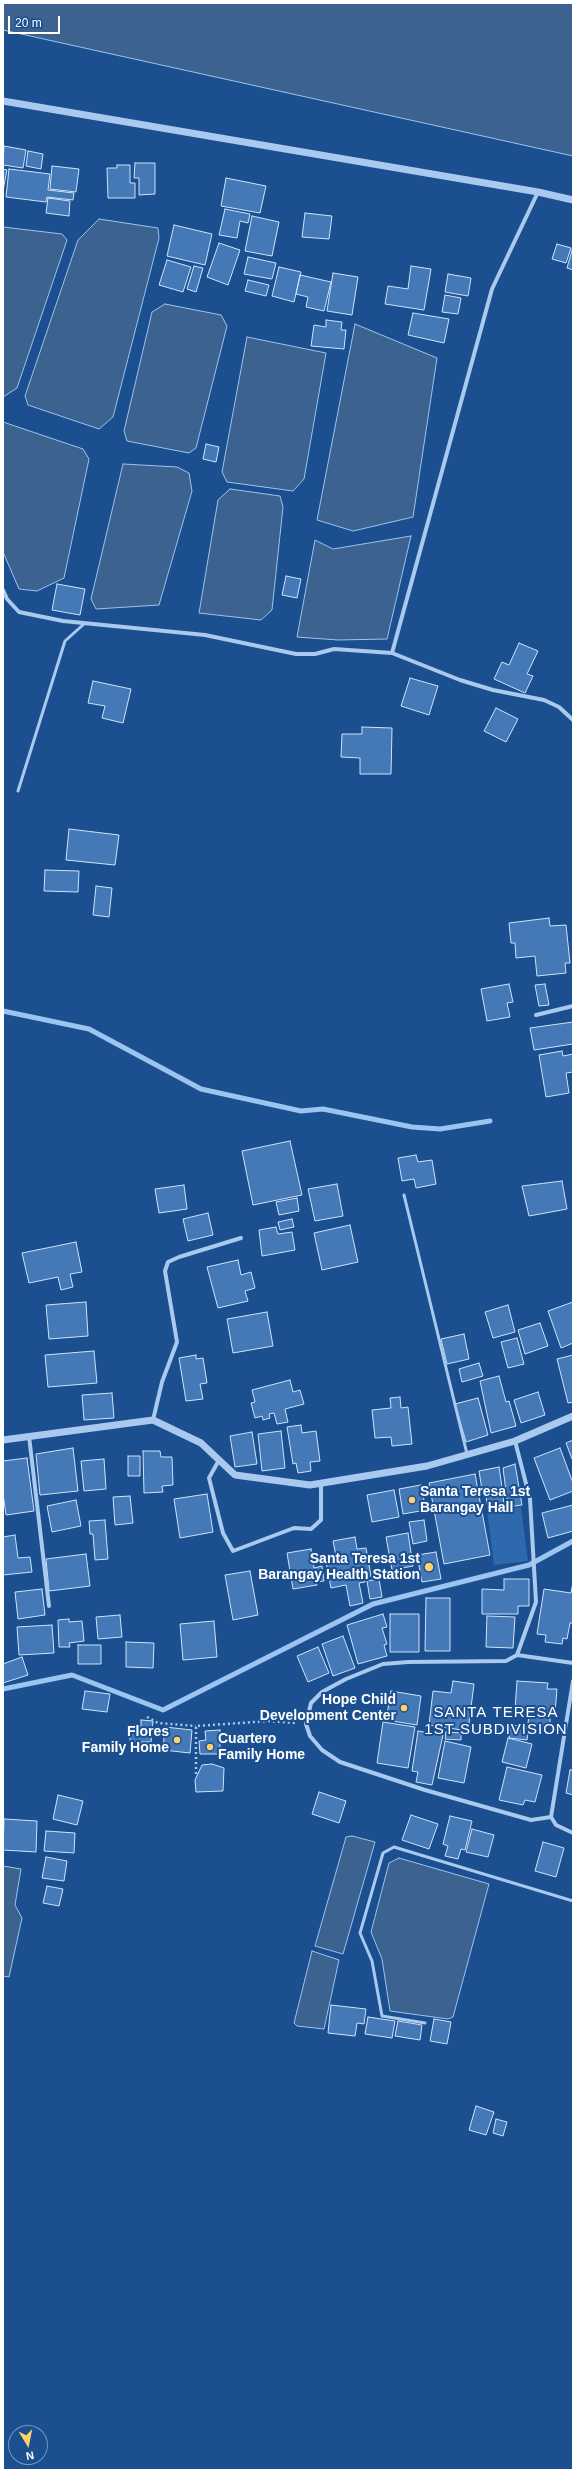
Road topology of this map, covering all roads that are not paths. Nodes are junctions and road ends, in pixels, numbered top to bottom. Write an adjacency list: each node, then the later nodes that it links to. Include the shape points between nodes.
1 (3, 101): 2 (street)
2 (538, 192): 3 (street); 6 (street, via 492,289)
3 (573, 200)
4 (3, 590): 5 (street, via 7,599 19,612)
5 (84, 624): 6 (street, via 205,635 296,654 315,654 334,649); 8 (lane, via 65,640)
6 (392, 653): 7 (street, via 429,670 467,682 544,700 559,707)
7 (573, 720)
8 (18, 791)
9 (573, 1006): 10 (street)
10 (536, 1015)
11 (404, 1194): 18 (lane)
12 (241, 1238): 14 (street, via 168,1262 165,1271 177,1342 162,1382)
13 (573, 1416): 17 (street)
14 (153, 1420): 15 (street); 19 (street, via 201,1443)
15 (29, 1436): 16 (street); 21 (street)
16 (3, 1440)
17 (515, 1441): 18 (street); 22 (street, via 530,1498 536,1602)
18 (467, 1454): 20 (street, via 427,1466)
19 (219, 1460): 20 (street, via 235,1475 310,1485); 20 (street, via 209,1478 223,1533 233,1551 294,1528 311,1529 322,1520)
20 (321, 1483)
21 (49, 1606)
22 (517, 1654): 23 (street); 25 (street, via 506,1661 383,1664 322,1692 311,1703 306,1724 310,1736 322,1750 340,1762 425,1790 531,1820)
23 (573, 1663)
24 (573, 1681): 25 (street)
25 (551, 1817): 26 (street, via 556,1825)
26 (573, 1833)
27 (573, 1901): 28 (lane, via 394,1847 383,1854 360,1934 372,1961 382,2016)
28 (425, 2023)

